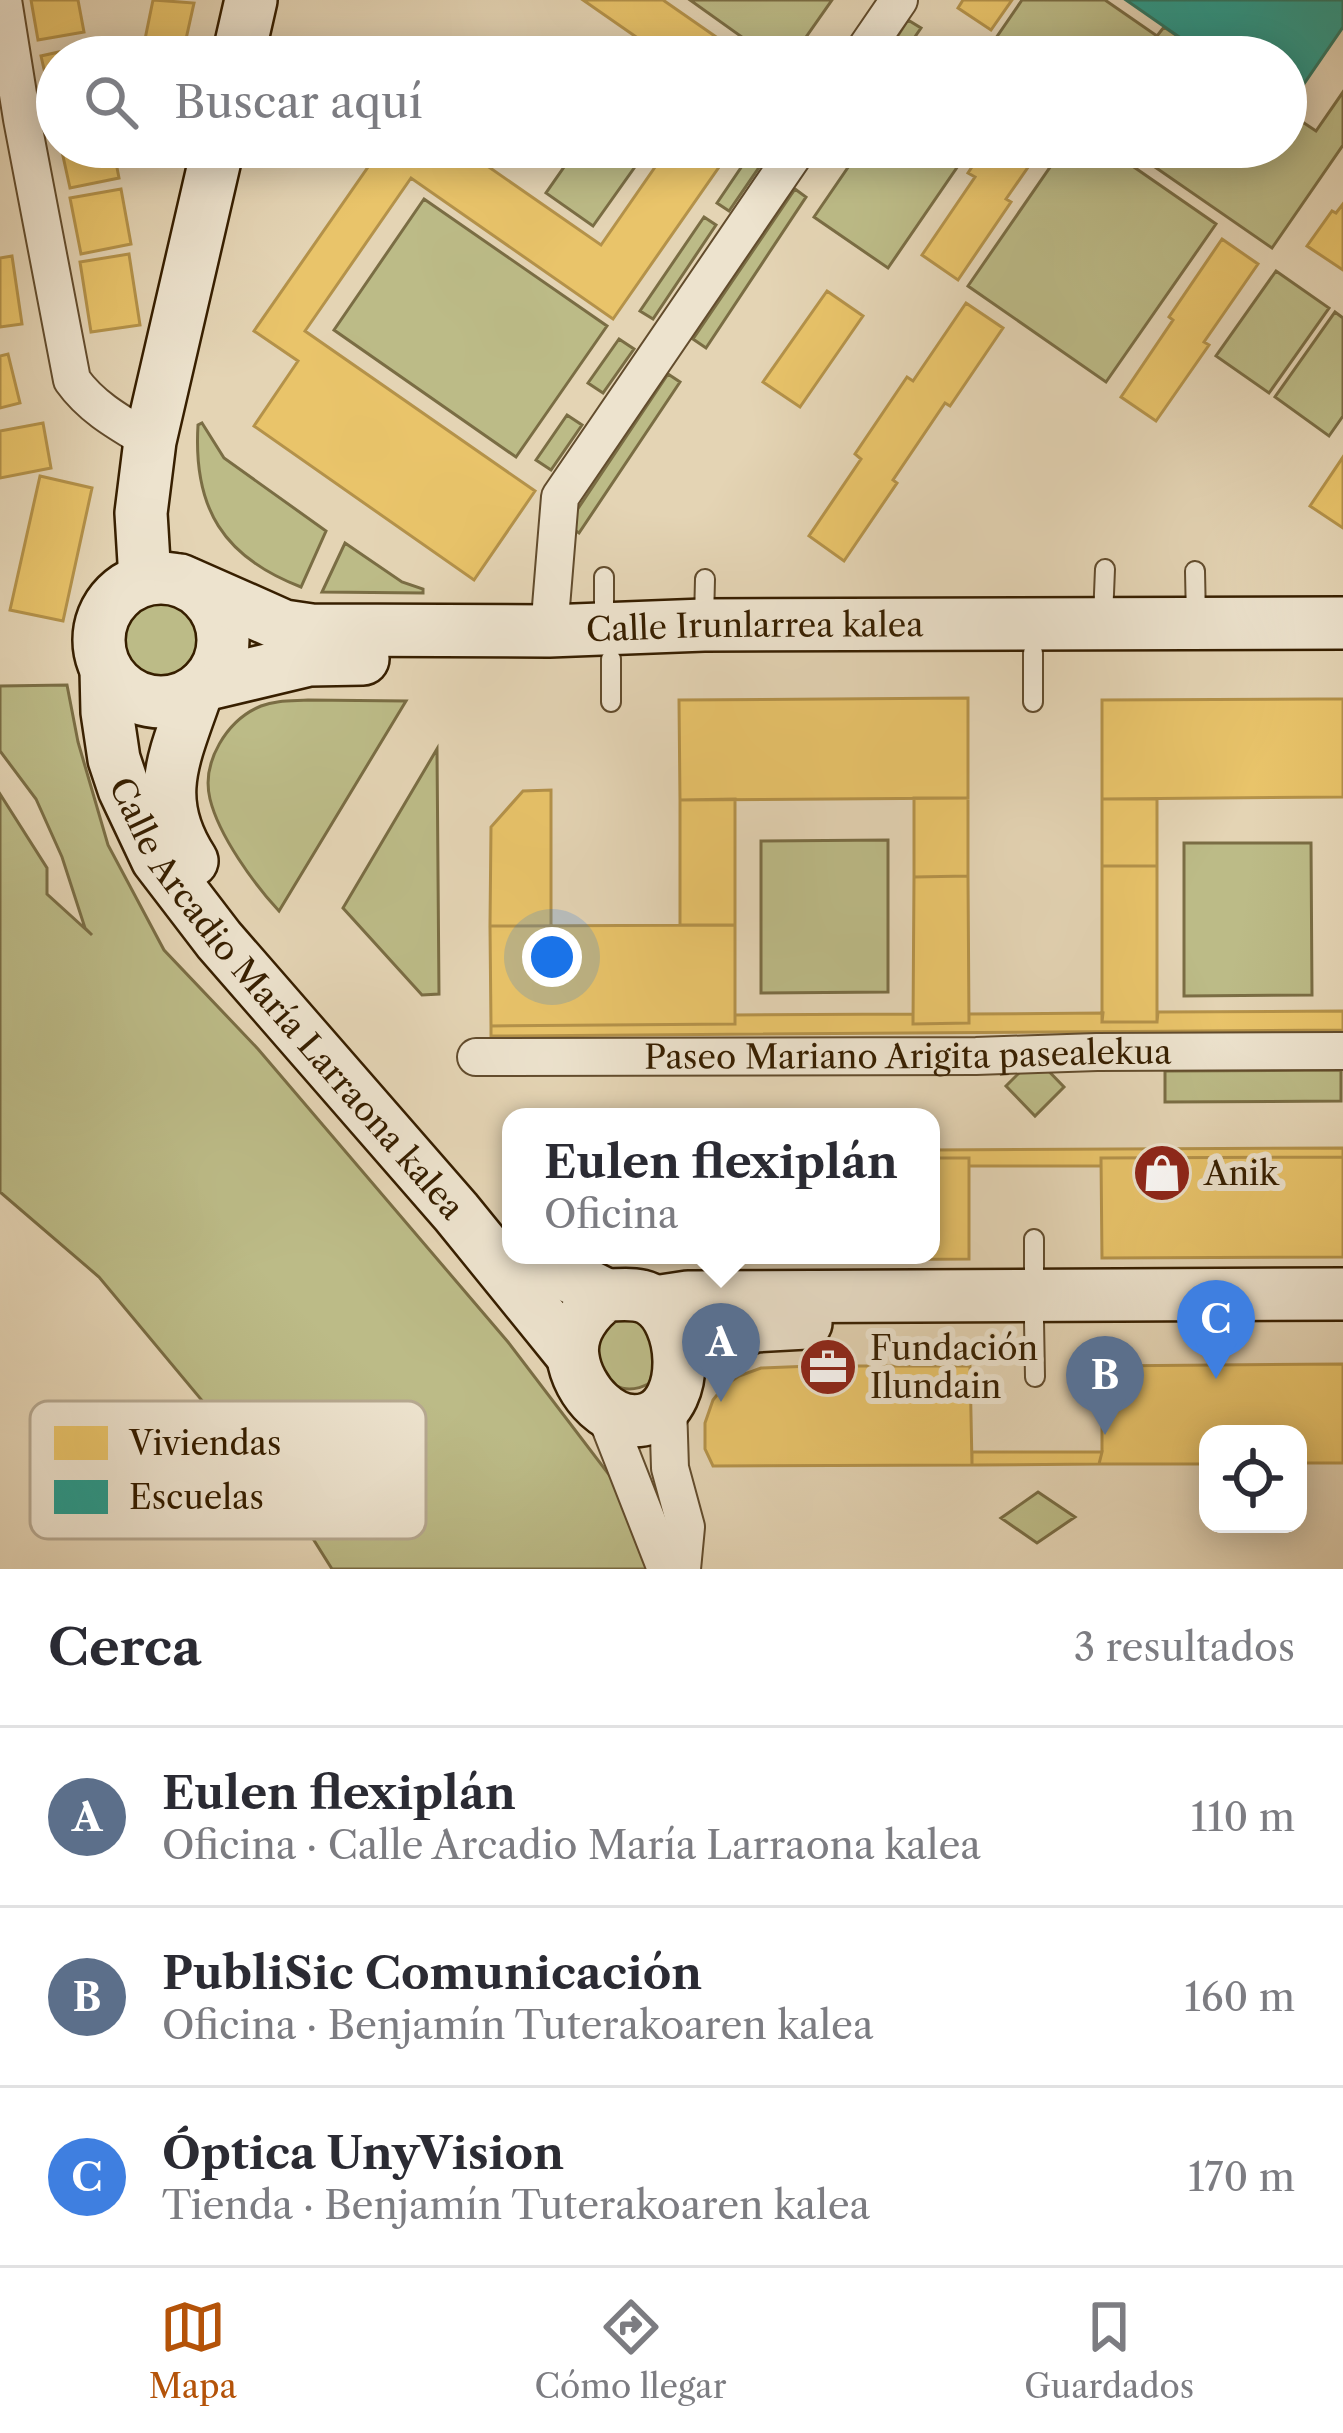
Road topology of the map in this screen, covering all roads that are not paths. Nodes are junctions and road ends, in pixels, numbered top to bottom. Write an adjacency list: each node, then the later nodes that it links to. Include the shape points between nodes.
1 (3, 0): 8 (street, via 72,380 112,419)
2 (251, 0): 4 (street)
3 (899, 0): 5 (street)
4 (243, 36)
5 (874, 36)
6 (213, 168): 8 (street)
7 (785, 168): 16 (street, via 560,497)
8 (150, 441): 12 (street, via 141,513)
9 (1105, 568): 15 (lane)
10 (1195, 571): 13 (lane)
11 (604, 577): 18 (lane)
12 (163, 579): 16 (street, Calle Irunlarrea kalea, via 311,630); 19 (street, Calle Arcadio María Larraona kalea, via 128,586 114,599 99,633); 20 (street, Calle Arcadio María Larraona kalea, via 198,589 221,620 220,660)
13 (1196, 623): 14 (street, Calle Irunlarrea kalea); 15 (street, Calle Irunlarrea kalea)
14 (1343, 623)
15 (1103, 624): 18 (street, Calle Irunlarrea kalea, via 705,602)
16 (549, 631): 18 (street, Calle Irunlarrea kalea)
17 (1343, 652): 18 (street, Calle Irunlarrea kalea, via 1033,677)
18 (609, 663): 20 (street, Calle Irunlarrea kalea, via 309,660)
19 (106, 670): 20 (street, Calle Irunlarrea kalea, via 136,698 178,700); 30 (street, Calle Arcadio María Larraona kalea, via 114,759 157,860)
20 (200, 688): 23 (street, Calle Arcadio María Larraona kalea, via 170,767 177,838 244,941)
21 (1343, 1051): 22 (street, Paseo Mariano Arigita pasealekua)
22 (476, 1057)
23 (502, 1225)
24 (1034, 1239): 28 (lane)
25 (550, 1264): 27 (street)
26 (1343, 1294): 28 (street)
27 (630, 1298): 28 (street); 30 (street, via 590,1306); 32 (street, via 673,1324)
28 (1034, 1308): 29 (street); 31 (lane); 32 (street, via 754,1326)
29 (1343, 1320)
30 (572, 1355): 33 (street)
31 (1034, 1377)
32 (674, 1380): 33 (street, via 650,1418); 35 (street, via 670,1468 686,1527)
33 (604, 1412): 34 (street)
34 (667, 1569)
35 (682, 1569)

